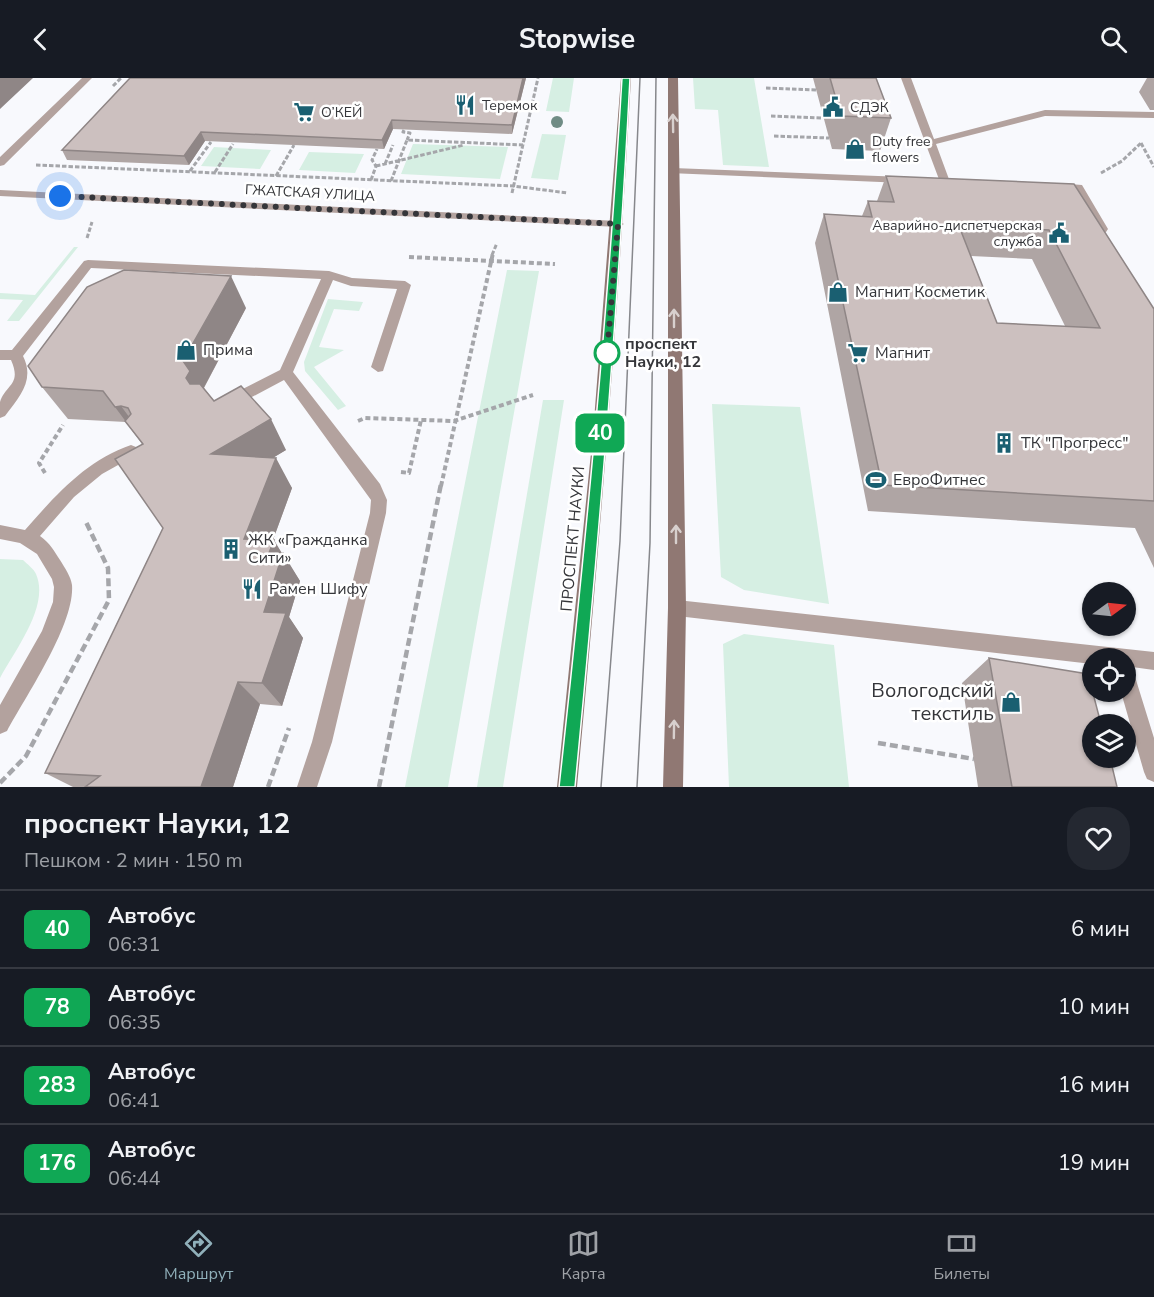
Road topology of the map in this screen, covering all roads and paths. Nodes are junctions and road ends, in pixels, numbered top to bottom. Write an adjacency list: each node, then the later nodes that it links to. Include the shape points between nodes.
1 (87, 78): 30 (street)
2 (538, 78): 9 (path)
3 (626, 78): 49 (main road, ПРОСПЕКТ НАУКИ)
4 (673, 78): 35 (main road, one-way to 4)
5 (906, 78): 22 (street)
6 (766, 88): 7 (path)
7 (816, 90)
8 (513, 100): 9 (path, via 512,103)
9 (533, 104): 27 (path)
10 (1154, 115): 22 (street, via 1045,113)
11 (771, 116): 12 (path)
12 (823, 117)
13 (404, 130): 18 (path, via 410,133)
14 (463, 132): 20 (path)
15 (774, 136): 17 (path)
16 (1147, 137): 23 (path)
17 (829, 138)
18 (407, 140): 20 (path); 29 (path)
19 (211, 142): 36 (path)
20 (460, 142): 21 (path)
21 (470, 143): 27 (path); 29 (path)
22 (929, 143): 42 (street)
23 (1141, 143): 34 (path); 45 (path, via 1122,161)
24 (233, 144): 37 (path)
25 (294, 145): 38 (path)
26 (393, 145): 31 (path)
27 (524, 145): 43 (path)
28 (377, 149): 33 (path, via 372,160)
29 (399, 161): 31 (path); 40 (path)
30 (0, 163)
31 (385, 164): 33 (path)
32 (28, 165): 36 (path)
33 (376, 166): 39 (path)
34 (1154, 167)
35 (673, 171): 41 (street); 72 (main road, one-way to 35)
36 (190, 172): 37 (path)
37 (214, 173): 38 (path)
38 (276, 176): 39 (path)
39 (371, 180): 40 (path)
40 (390, 181): 43 (path)
41 (913, 181)
42 (945, 182)
43 (513, 186): 47 (path); 48 (path)
44 (1045, 186): 45 (street)
45 (1078, 187): 50 (street)
46 (0, 193): 48 (street, ГЖАТСКАЯ УЛИЦА)
47 (576, 193)
48 (508, 218): 49 (street, ГЖАТСКАЯ УЛИЦА); 51 (path)
49 (618, 224): 85 (main road, ПРОСПЕКТ НАУКИ)
50 (1106, 237)
51 (490, 260): 52 (path); 63 (path)
52 (555, 264)
53 (329, 275): 55 (street, via 88,264); 56 (street, via 351,282 405,285); 57 (street)
54 (0, 355): 55 (street)
55 (16, 355): 60 (street, via 24,375)
56 (378, 367)
57 (286, 373): 59 (street); 83 (street, via 379,500 322,742)
58 (533, 395): 63 (path)
59 (214, 409)
60 (0, 412)
61 (378, 418): 62 (path)
62 (421, 420): 63 (path); 68 (path, via 409,473 401,472)
63 (454, 421): 84 (path)
64 (357, 422): 66 (path)
65 (63, 425): 69 (path, via 39,463)
66 (364, 430)
67 (143, 445): 71 (street, via 96,470 68,492)
68 (393, 464)
69 (45, 473)
70 (0, 532): 71 (street)
71 (30, 537): 78 (street, via 49,554 63,586 60,607 48,637)
72 (677, 608): 73 (street); 86 (main road, one-way to 72)
73 (1082, 658)
74 (1154, 661): 75 (street)
75 (1136, 662)
76 (1133, 702): 81 (street)
77 (292, 721): 82 (path)
78 (0, 724)
79 (878, 743): 80 (path)
80 (974, 759)
81 (1154, 772)
82 (268, 787)
83 (307, 787)
84 (379, 787)
85 (567, 787)
86 (673, 787)

